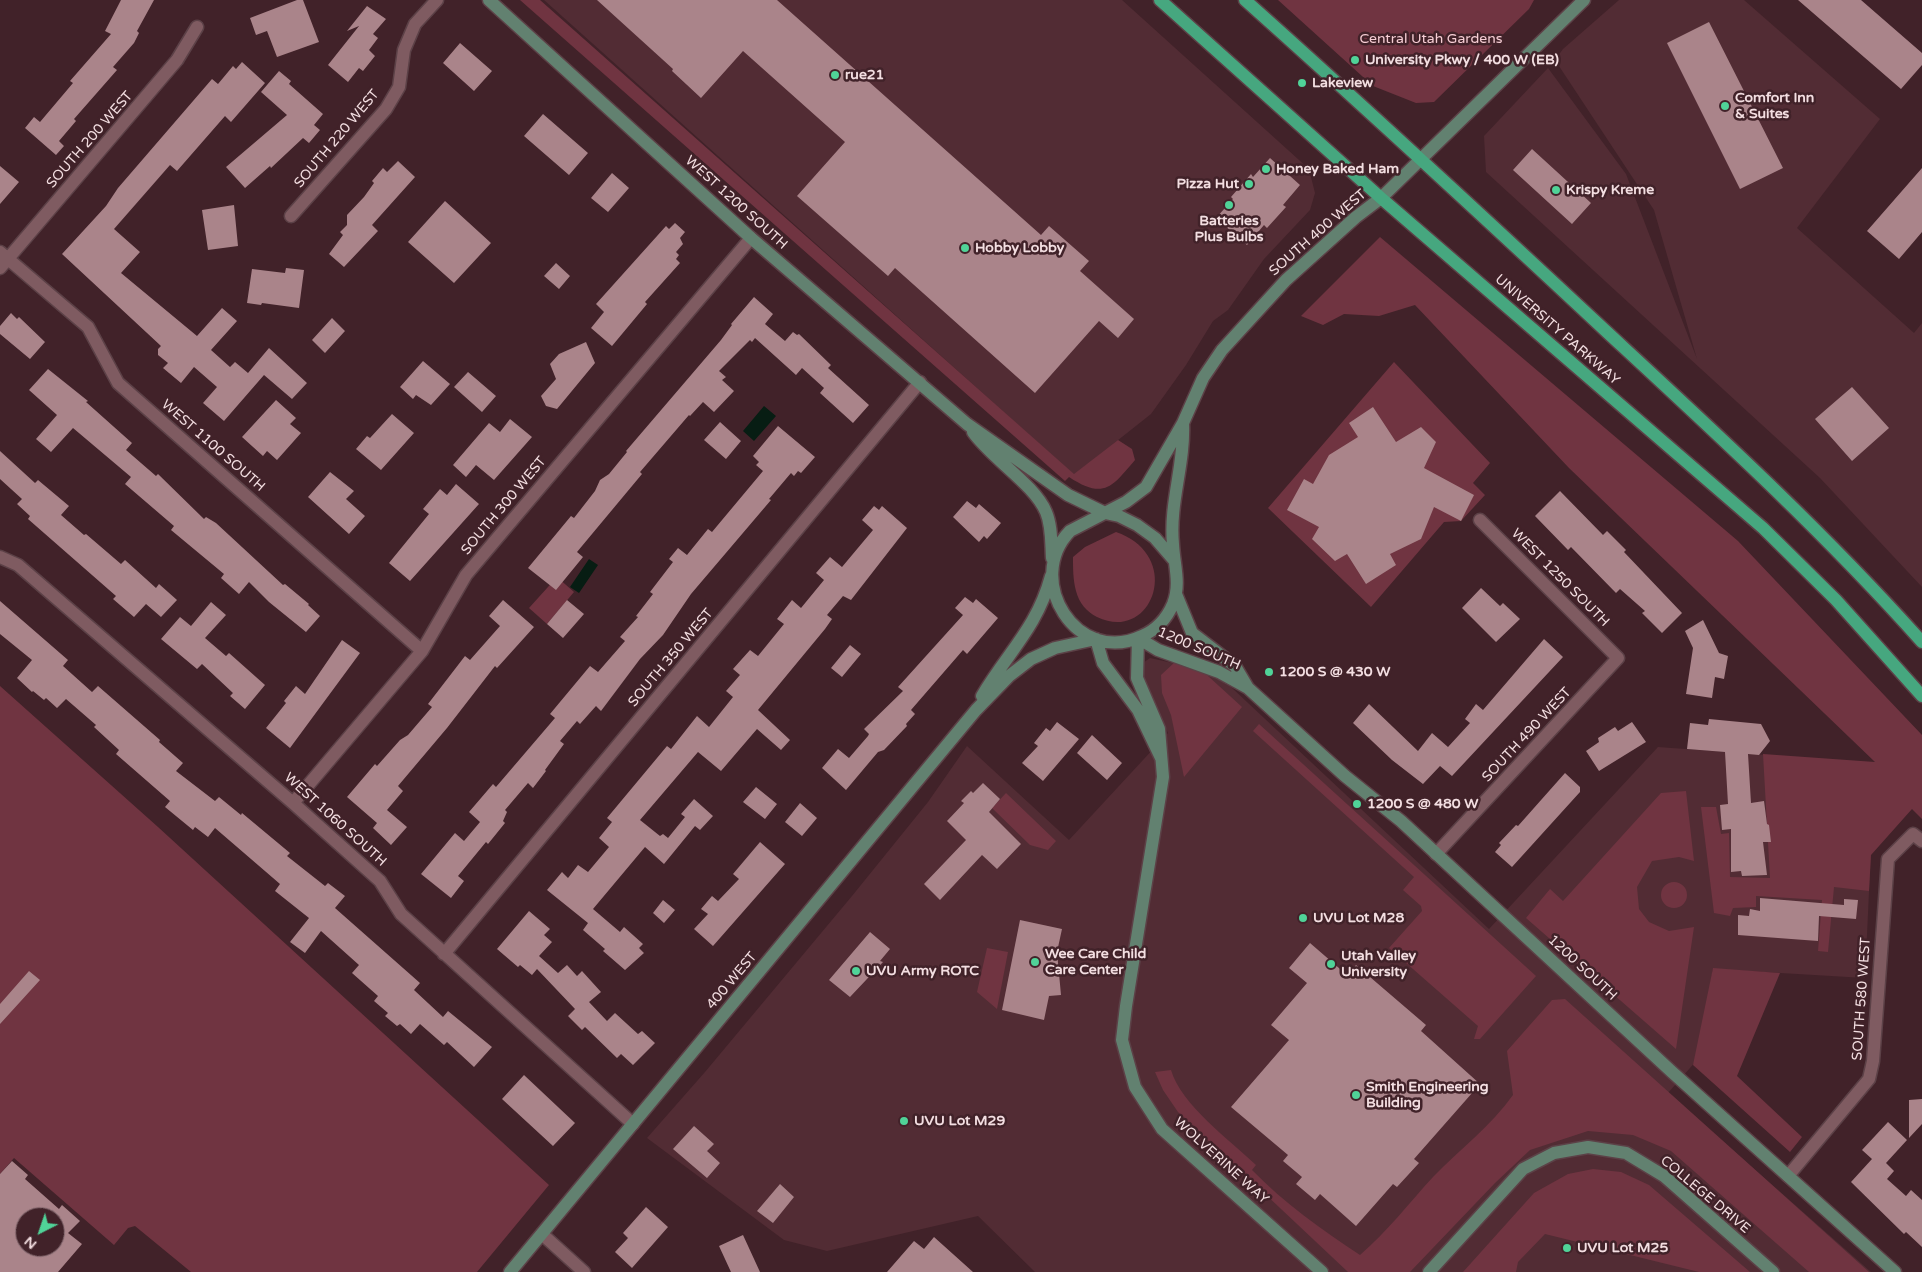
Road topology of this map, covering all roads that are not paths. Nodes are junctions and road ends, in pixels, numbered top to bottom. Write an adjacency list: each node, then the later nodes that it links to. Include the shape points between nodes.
1 (437, 0): 9 (street, SOUTH 220 WEST, via 414,24 404,50 399,87 386,108)
2 (489, 0): 10 (street, WEST 1200 SOUTH)
3 (1160, 0): 8 (main road, UNIVERSITY PARKWAY)
4 (1245, 0): 7 (main road)
5 (1584, 0): 7 (street, SOUTH 400 WEST)
6 (196, 27): 11 (street, SOUTH 200 WEST, via 177,60)
7 (1421, 159): 8 (street, SOUTH 400 WEST); 23 (main road, via 1793,505)
8 (1381, 198): 13 (street, SOUTH 400 WEST, via 1286,280 1229,343 1203,378); 27 (main road, UNIVERSITY PARKWAY, via 1763,528 1836,600)
9 (291, 216)
10 (751, 238): 12 (street, WEST 1200 SOUTH); 24 (street, SOUTH 300 WEST, via 466,575)
11 (3, 260): 24 (street, WEST 1100 SOUTH, via 88,327 118,383)
12 (920, 382): 14 (street, WEST 1200 SOUTH); 33 (street, SOUTH 350 WEST)
13 (1183, 423): 15 (street, SOUTH 400 WEST, via 1146,487 1137,496); 18 (street, SOUTH 400 WEST, via 1183,450 1172,510)
14 (967, 424): 15 (street, WEST 1200 SOUTH, via 1051,485); 19 (street, WEST 1200 SOUTH, via 987,451 1043,506 1049,523)
15 (1105, 513): 18 (street, via 1137,524 1155,538); 19 (street, via 1070,531 1060,544)
16 (1480, 520): 25 (street, WEST 1250 SOUTH)
17 (0, 557): 30 (street, WEST 1060 SOUTH, via 18,565)
18 (1175, 562): 20 (street)
19 (1052, 567): 22 (street, via 1059,607 1079,630); 28 (street, via 1032,625 1000,668)
20 (1176, 594): 21 (street, via 1163,620 1148,634); 26 (street, 1200 SOUTH, via 1192,633 1234,666)
21 (1138, 638): 22 (street, via 1121,642); 26 (street, 1200 SOUTH, via 1158,650 1219,672); 29 (street, WOLVERINE WAY, via 1137,678 1157,724)
22 (1096, 639): 28 (street, via 1055,648 1031,659); 29 (street, WOLVERINE WAY, via 1103,663 1138,710)
23 (1922, 642)
24 (422, 651): 30 (street, SOUTH 300 WEST)
25 (1618, 658): 32 (street, SOUTH 490 WEST)
26 (1248, 688): 32 (street, 1200 SOUTH)
27 (1922, 696)
28 (976, 710): 34 (street, 400 WEST)
29 (1161, 758): 39 (street, WOLVERINE WAY, via 1162,793 1122,1040 1135,1087 1162,1128)
30 (293, 803): 33 (street, WEST 1060 SOUTH, via 380,881 401,914)
31 (1918, 838): 35 (street, SOUTH 580 WEST, via 1888,859 1874,1061 1869,1079)
32 (1436, 854): 35 (street, 1200 SOUTH)
33 (444, 954): 34 (street, WEST 1060 SOUTH)
34 (632, 1124): 36 (street, 400 WEST)
35 (1788, 1176): 42 (street, 1200 SOUTH)
36 (542, 1234): 37 (street, 400 WEST); 38 (street)
37 (510, 1272)
38 (584, 1272)
39 (1322, 1272)
40 (1429, 1272): 41 (street, COLLEGE DRIVE, via 1523,1169 1554,1153 1588,1147 1626,1153 1664,1176)
41 (1773, 1272)
42 (1895, 1272)

